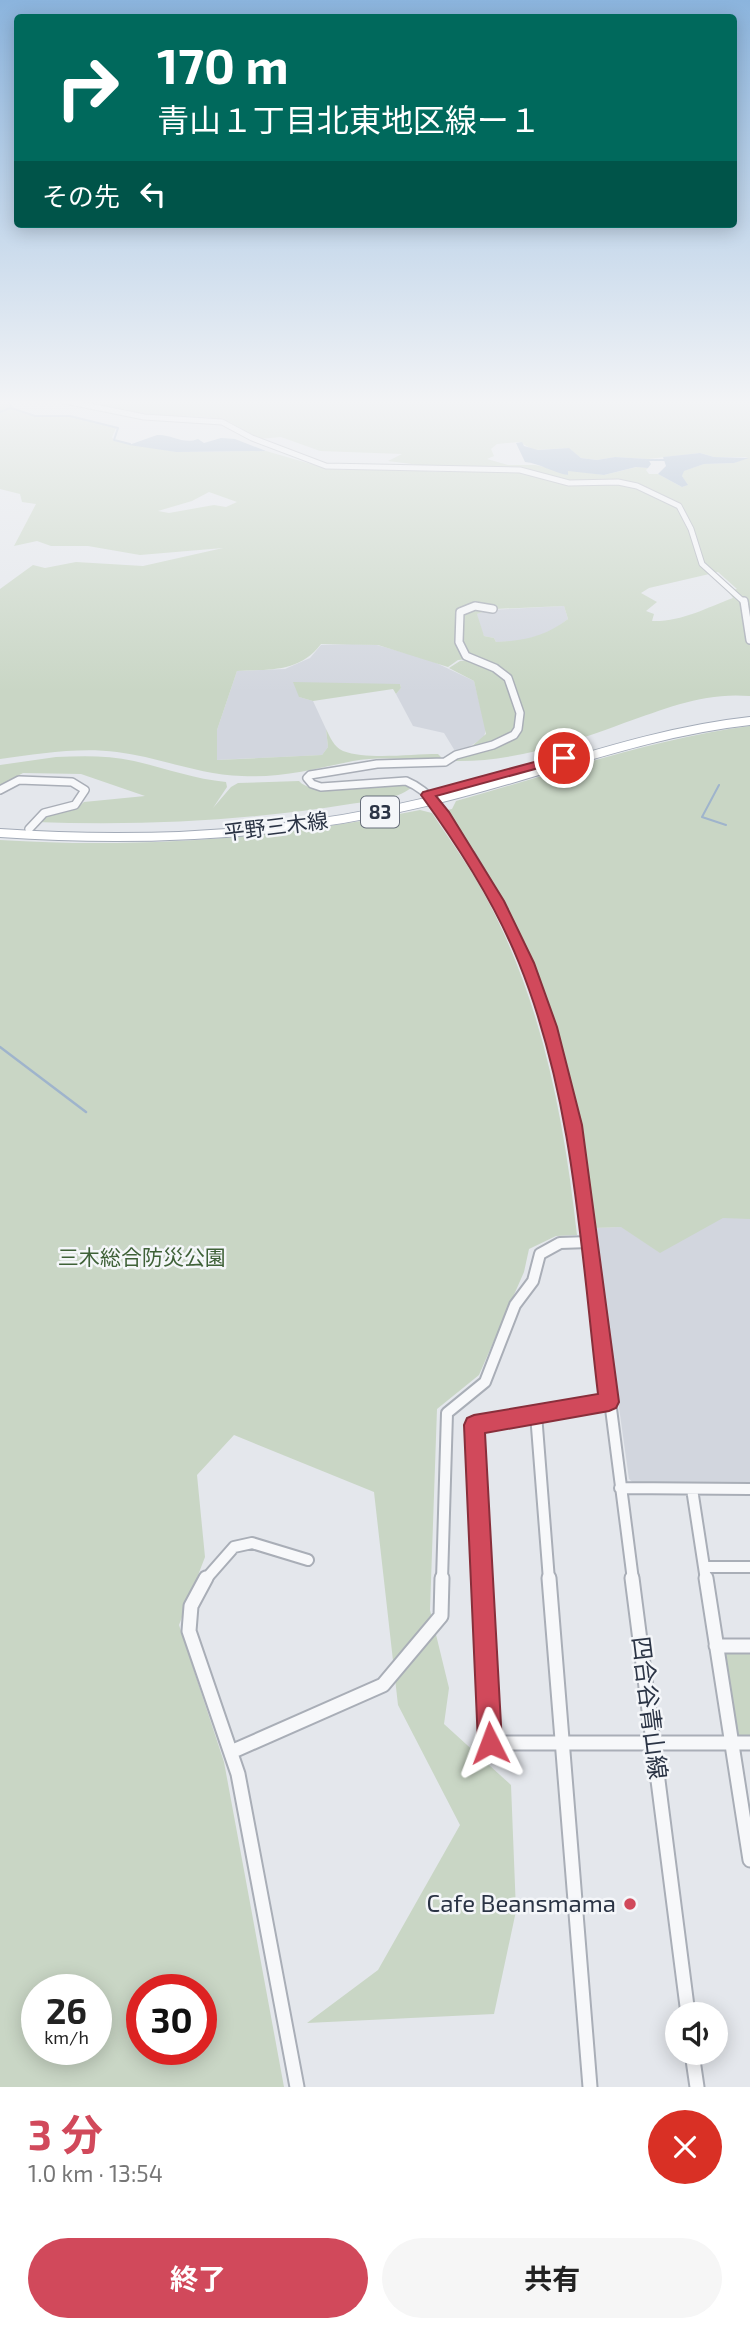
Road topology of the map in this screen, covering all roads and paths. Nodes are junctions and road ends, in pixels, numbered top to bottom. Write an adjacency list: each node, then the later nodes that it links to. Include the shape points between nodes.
1 (664, 498): 3 (street, via 679,506 702,564 745,602)
2 (493, 609): 6 (street, via 475,606 460,612 460,646 466,656 506,675 519,709 516,733 445,762 363,766 307,777 321,787 406,781)
3 (750, 640)
4 (750, 718): 6 (main road, 平野三木線 / 83)
5 (0, 790): 8 (street, via 19,780 72,782 85,790 77,806 44,810 34,817)
6 (430, 798): 8 (main road, 平野三木線 / 83, via 225,827); 9 (main road, 平野三木線 / 83, via 338,820 226,833 127,838); 10 (street, 四合谷青山線, via 497,901 540,999 573,1125)
7 (0, 827): 8 (main road, 平野三木線 / 83)
8 (29, 829)
9 (0, 834)
10 (589, 1242): 11 (street, 四合谷青山線); 25 (street, via 560,1243 540,1254 533,1281 515,1305 485,1381 447,1413 441,1616 383,1685)
11 (609, 1402): 12 (street); 13 (street, 四合谷青山線)
12 (536, 1414): 23 (street); 23 (street, via 474,1425 490,1743)
13 (620, 1488): 14 (street); 24 (street, 四合谷青山線)
14 (692, 1489): 15 (street); 17 (street)
15 (750, 1489)
16 (308, 1560): 25 (street, via 252,1544 234,1548 203,1582 191,1606 189,1631)
17 (704, 1567): 18 (street); 19 (street)
18 (750, 1567)
19 (716, 1646): 20 (street); 21 (street)
20 (750, 1647)
21 (731, 1743): 22 (street); 24 (street); 26 (street)
22 (750, 1743)
23 (564, 1744): 24 (street); 31 (street)
24 (654, 1745): 28 (street, 四合谷青山線)
25 (231, 1752): 30 (street)
26 (748, 1839): 27 (street)
27 (750, 1860)
28 (686, 2002)
29 (694, 2065): 32 (street)
30 (297, 2087)
31 (590, 2087)
32 (697, 2087)

